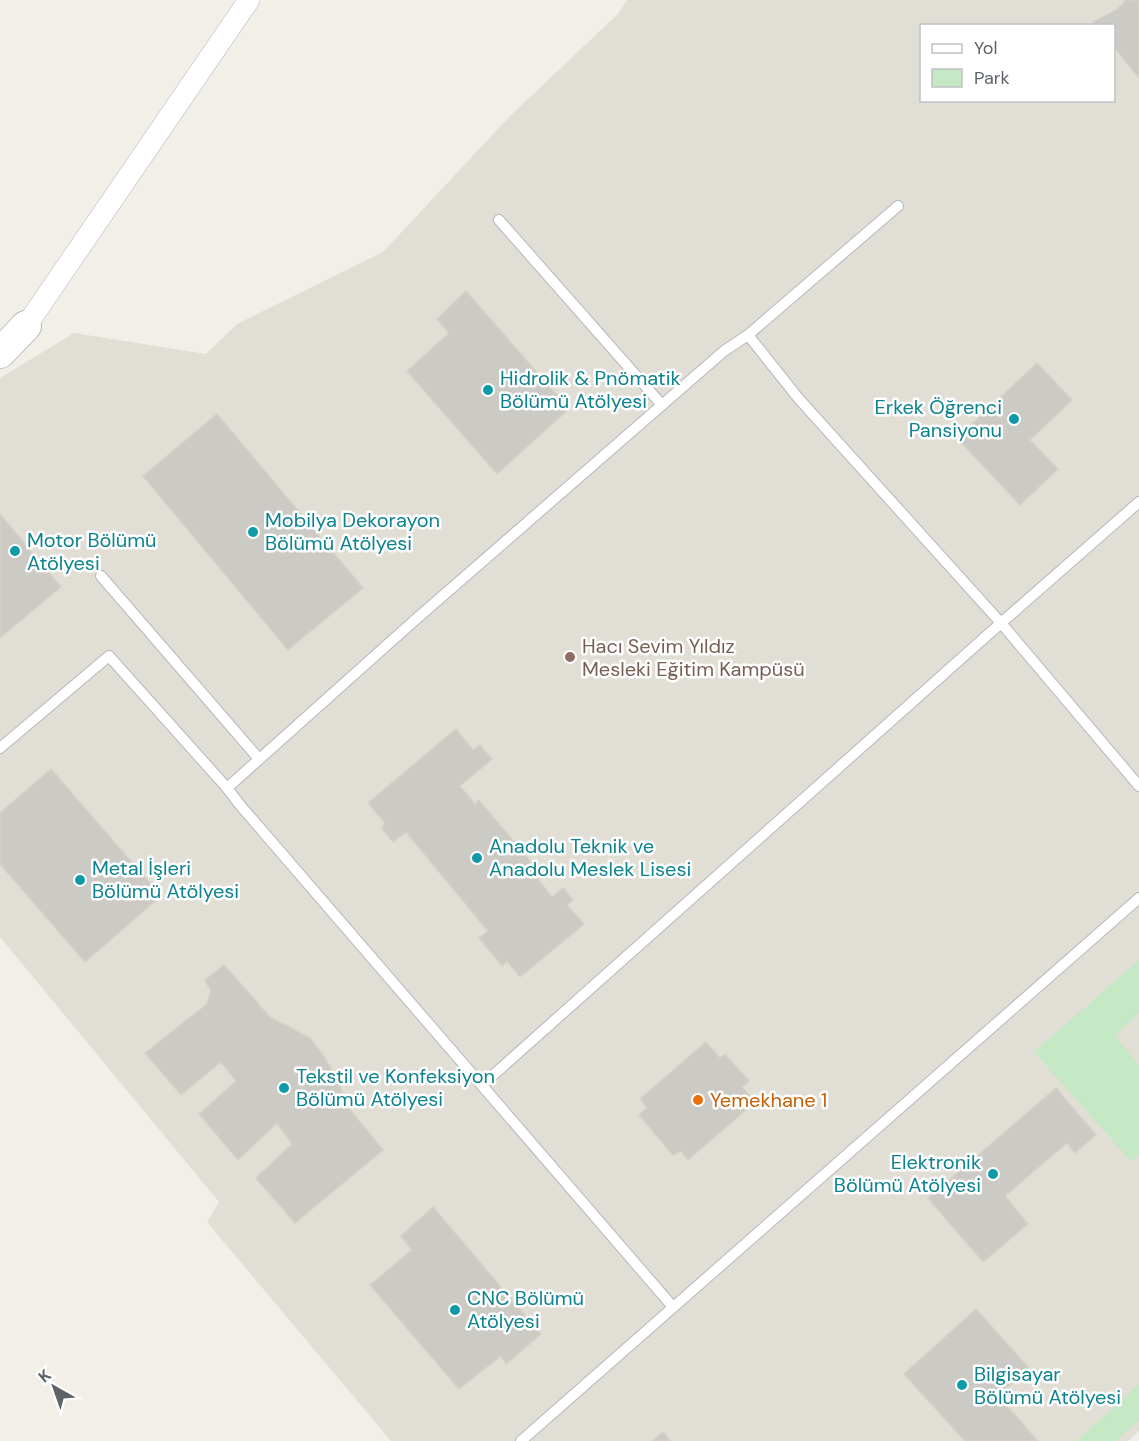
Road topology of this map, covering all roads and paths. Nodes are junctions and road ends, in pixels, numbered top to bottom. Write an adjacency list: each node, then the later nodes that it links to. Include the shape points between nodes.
1 (249, 0): 4 (street)
2 (898, 206): 5 (lane)
3 (499, 220): 7 (lane)
4 (26, 326): 6 (street)
5 (748, 335): 7 (lane); 10 (lane, via 799,399)
6 (0, 353)
7 (662, 405): 12 (lane)
8 (1139, 502): 10 (lane)
9 (101, 576): 12 (lane)
10 (1001, 622): 13 (lane); 16 (lane)
11 (0, 748): 14 (lane, via 109,656)
12 (259, 759): 14 (lane)
13 (1139, 786)
14 (227, 788): 16 (lane)
15 (1139, 898): 17 (lane)
16 (482, 1085): 17 (lane)
17 (673, 1307): 18 (lane)
18 (521, 1441)

